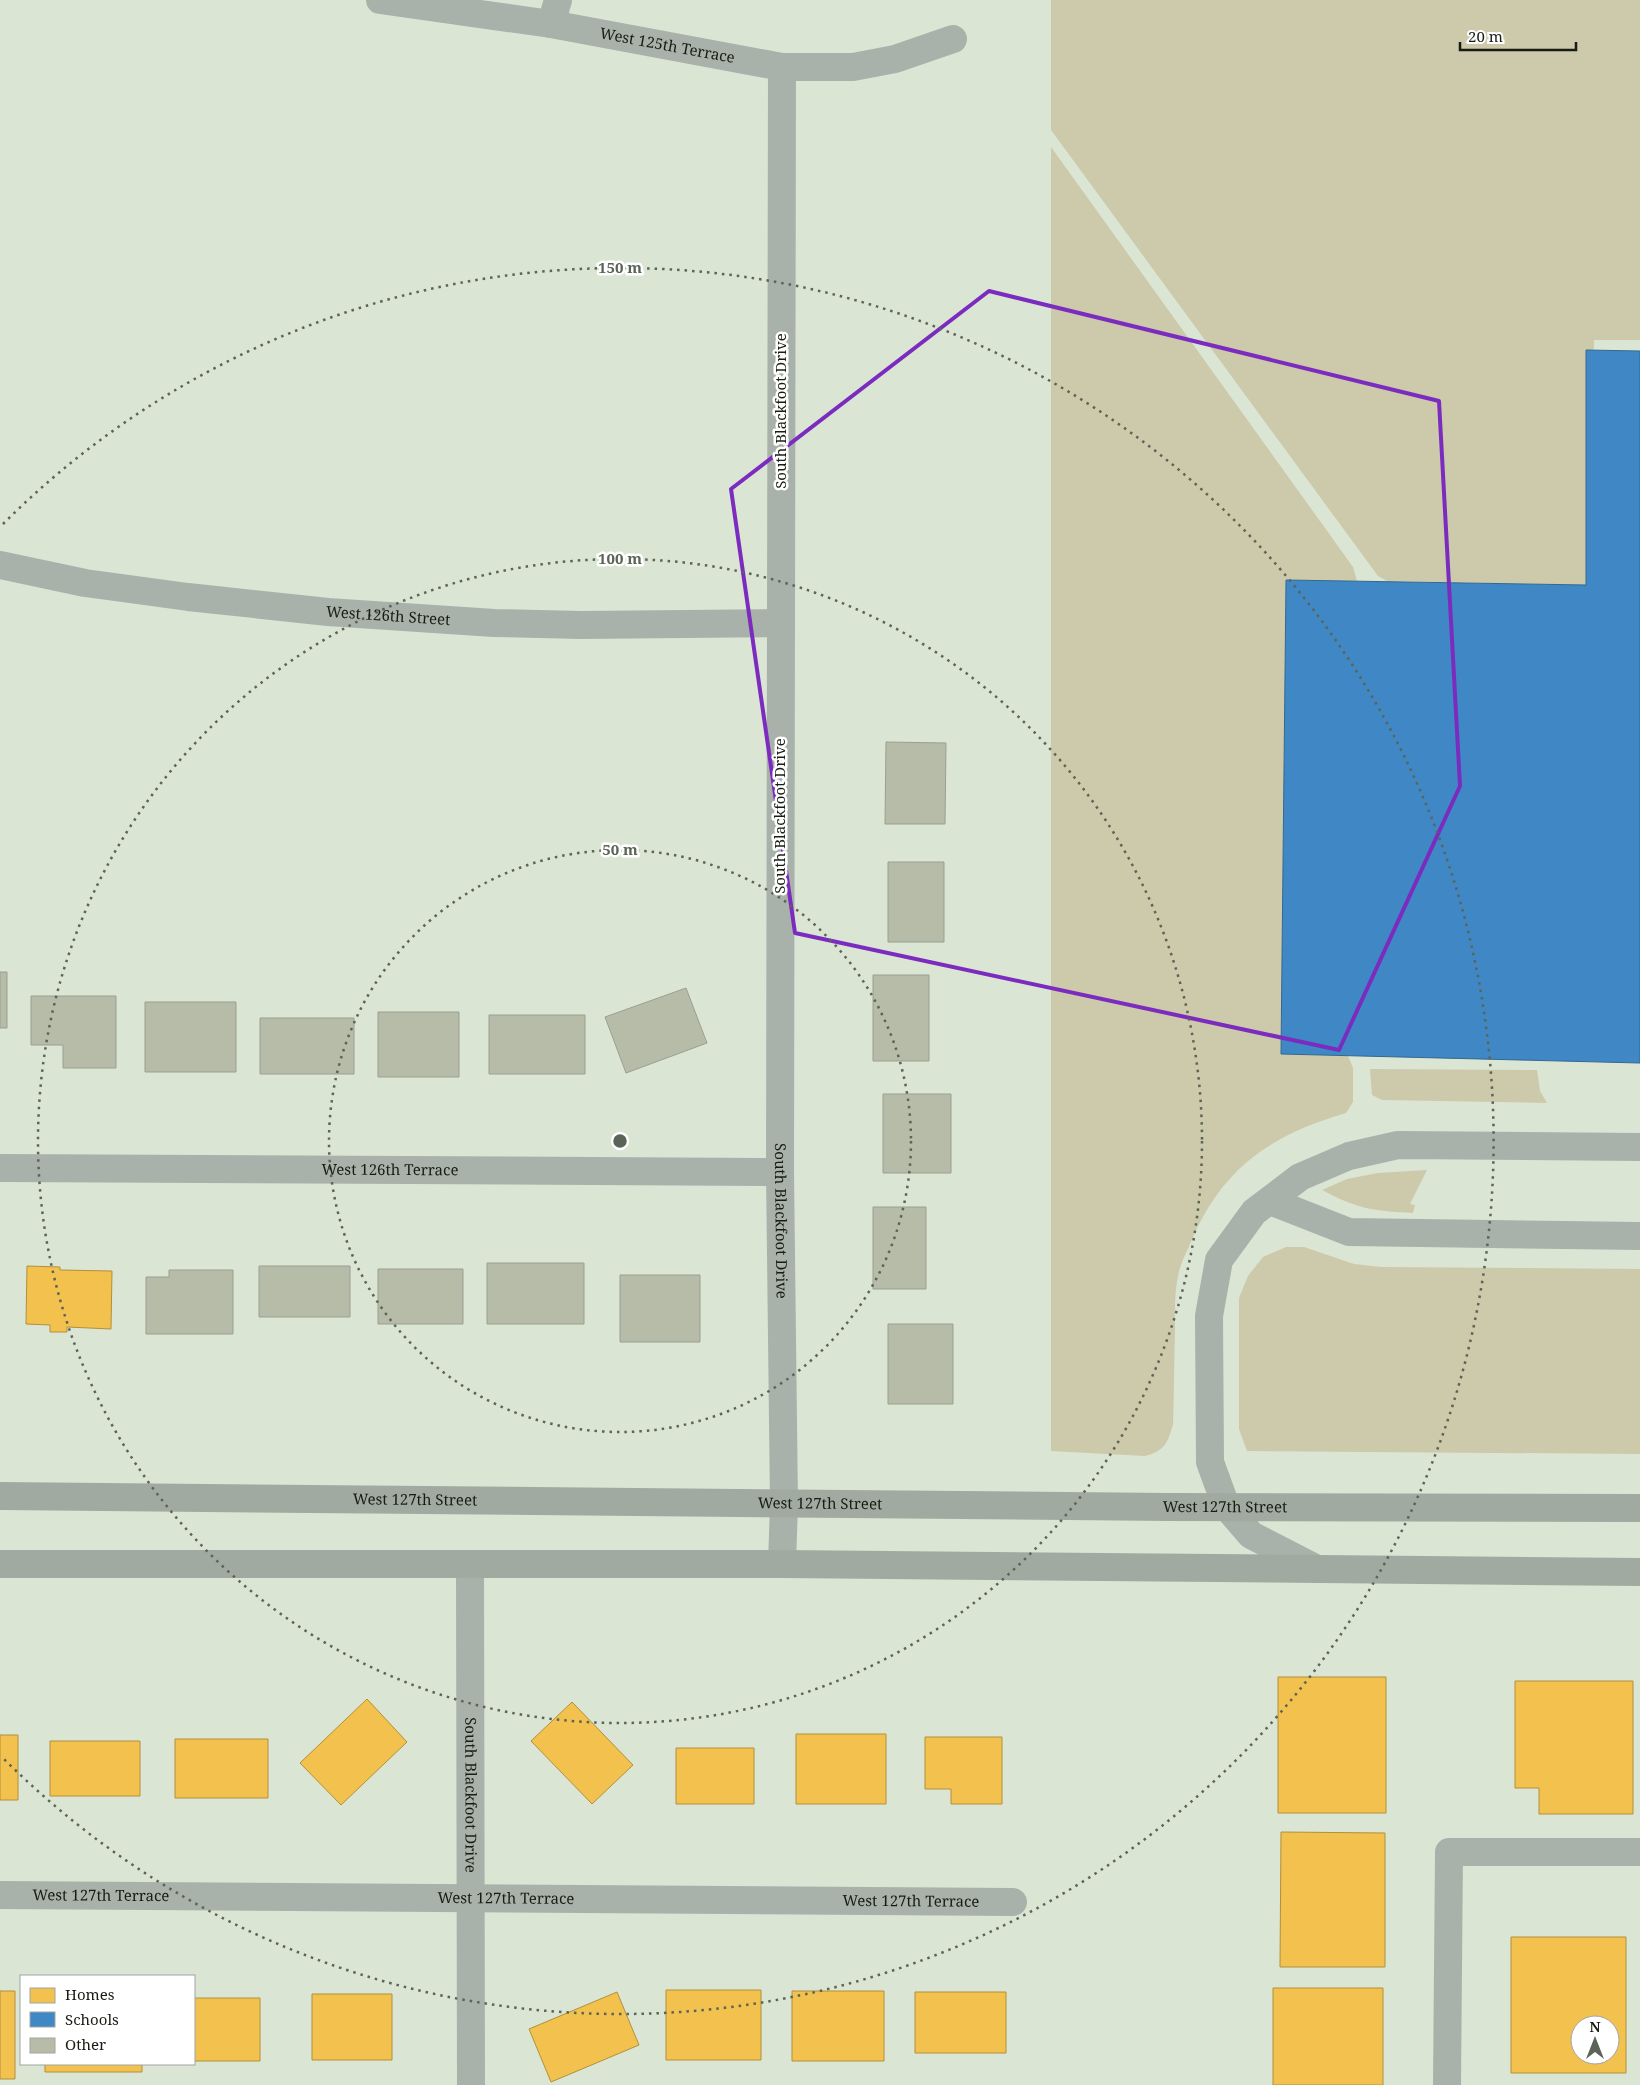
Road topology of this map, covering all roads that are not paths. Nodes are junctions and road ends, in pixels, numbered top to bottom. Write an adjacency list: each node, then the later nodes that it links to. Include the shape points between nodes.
1 (380, 0): 2 (street, West 125th Terrace)
2 (554, 12): 4 (street, West 125th Terrace)
3 (953, 39): 4 (street, West 125th Terrace, via 895,59 853,67)
4 (782, 67): 6 (street, South Blackfoot Drive)
5 (0, 565): 6 (street, West 126th Street, via 85,583 338,612 514,624)
6 (781, 623): 9 (street, South Blackfoot Drive)
7 (1640, 1147): 10 (street, via 1398,1145 1349,1156 1300,1178)
8 (0, 1168): 9 (street, West 126th Terrace)
9 (780, 1172): 13 (street, South Blackfoot Drive)
10 (1270, 1201): 11 (street, via 1349,1232); 14 (street, via 1254,1212 1219,1260 1209,1316 1210,1462)
11 (1640, 1236)
12 (0, 1496): 13 (main road, West 127th Street)
13 (784, 1504): 14 (main road, West 127th Street); 17 (street, South Blackfoot Drive)
14 (1226, 1506): 15 (main road, West 127th Street); 19 (street, via 1251,1535)
15 (1640, 1508)
16 (0, 1564): 18 (main road)
17 (782, 1564): 18 (main road); 19 (main road)
18 (470, 1566): 23 (street, South Blackfoot Drive)
19 (1316, 1569): 20 (main road)
20 (1640, 1572)
21 (1640, 1852): 26 (street, via 1449,1852)
22 (0, 1895): 23 (street, West 127th Terrace)
23 (472, 1899): 24 (street, West 127th Terrace); 25 (street, South Blackfoot Drive)
24 (1013, 1902)
25 (471, 2085)
26 (1447, 2085)

